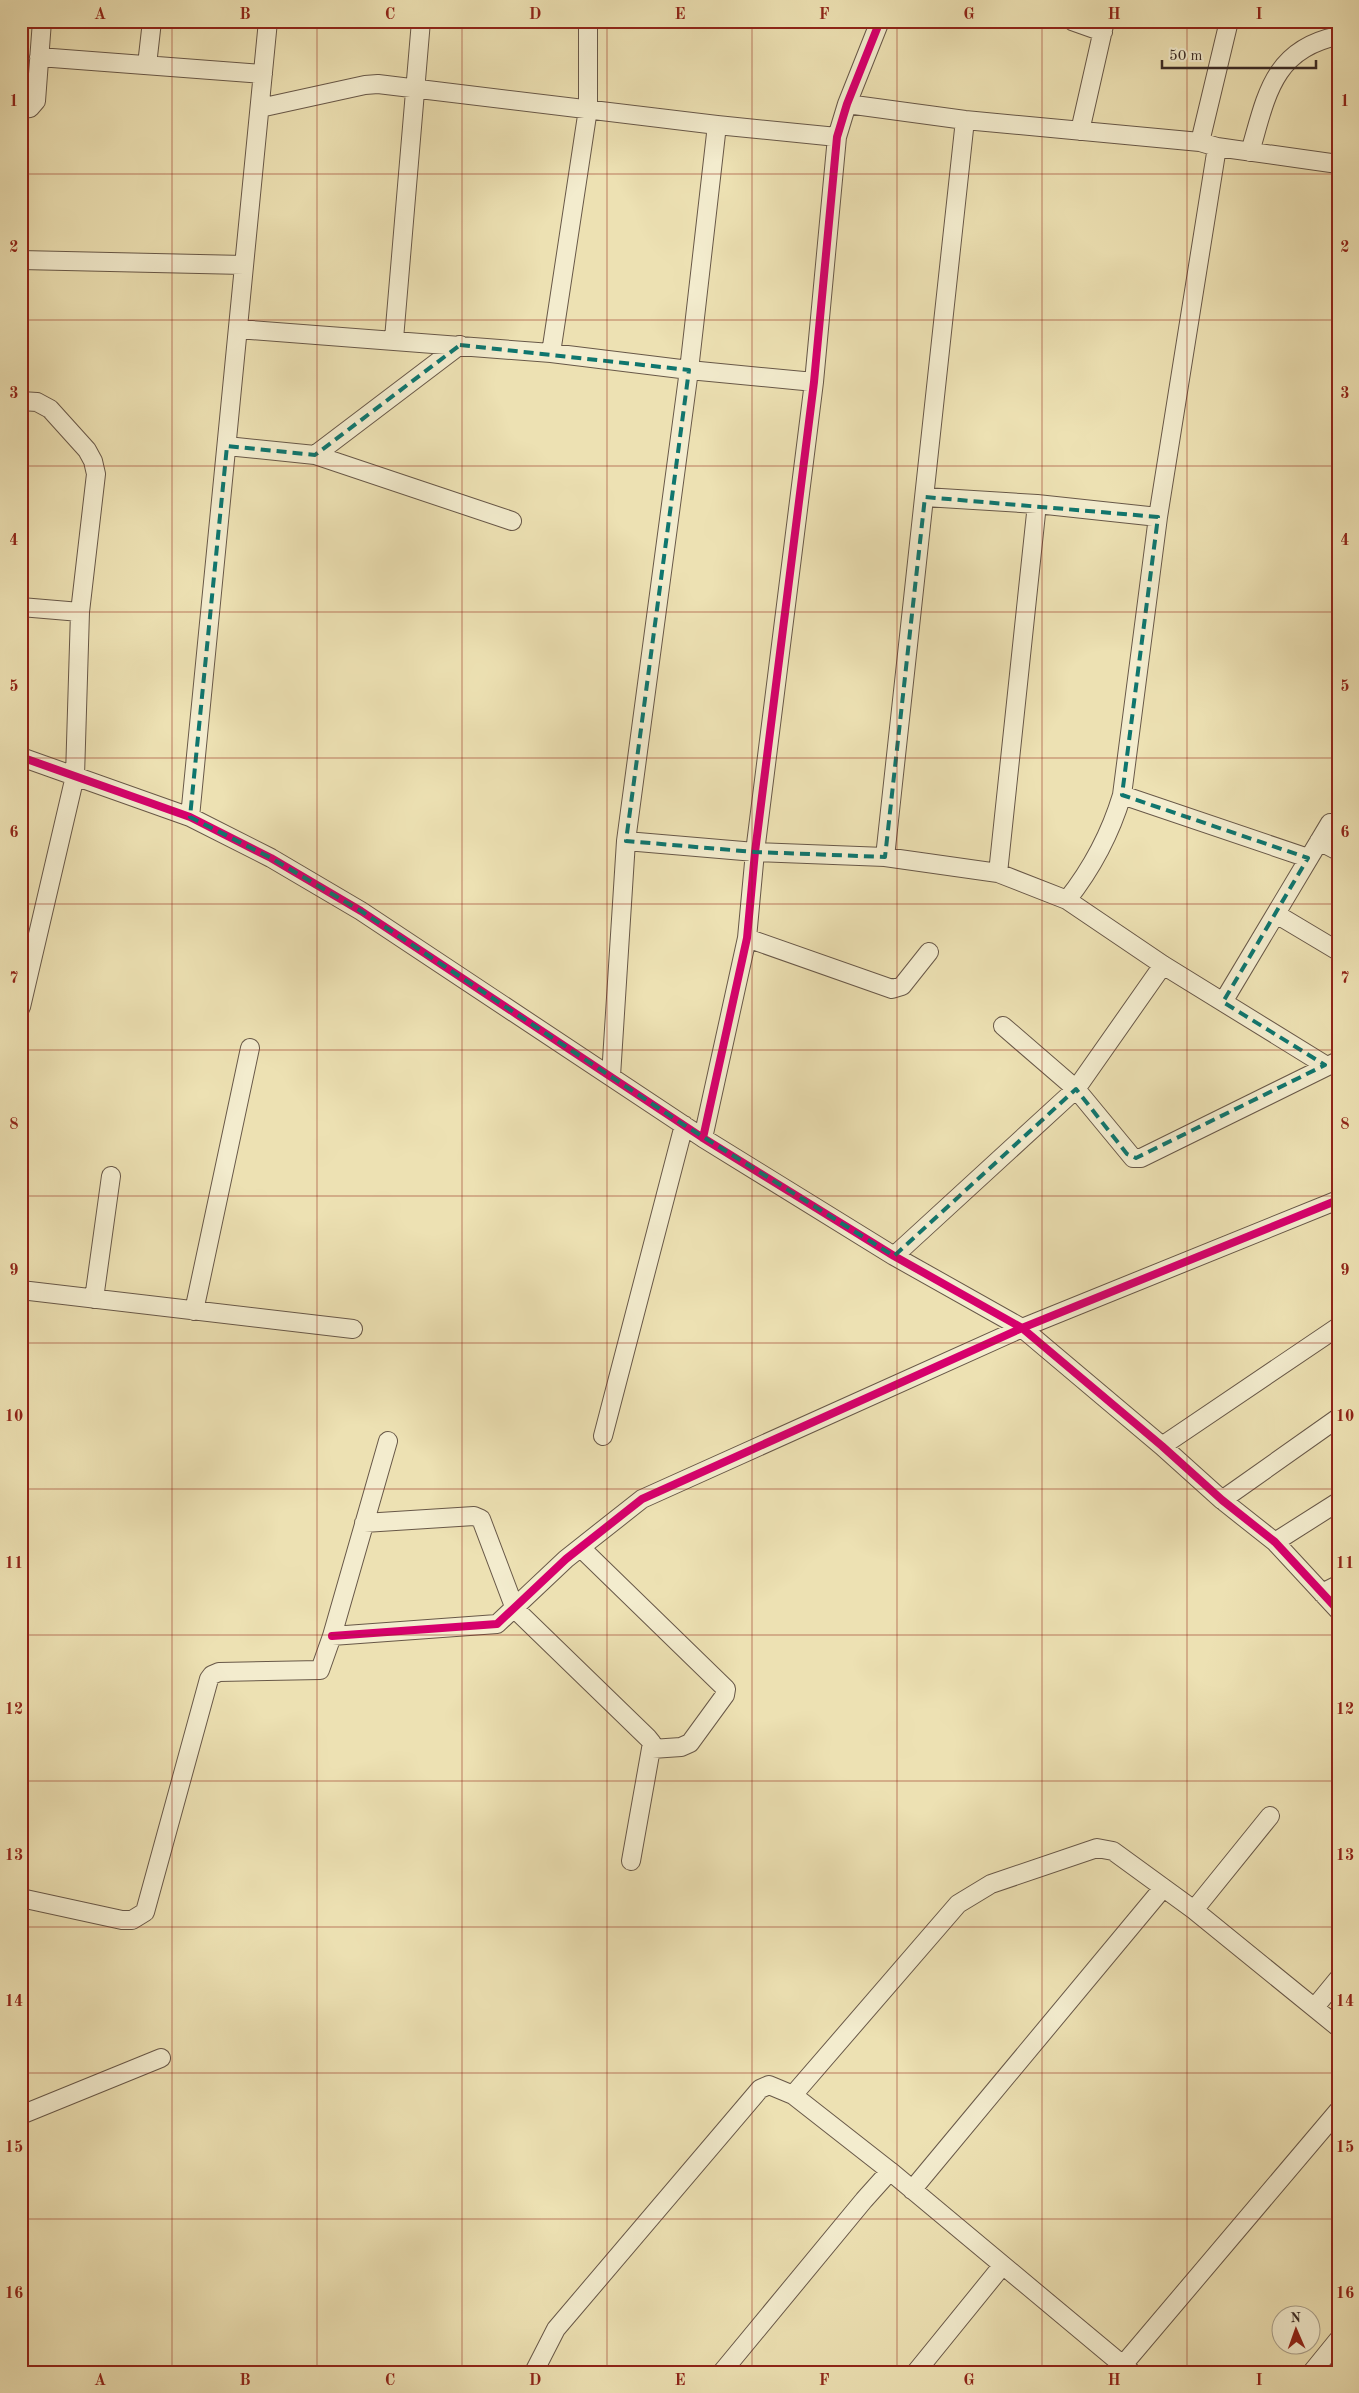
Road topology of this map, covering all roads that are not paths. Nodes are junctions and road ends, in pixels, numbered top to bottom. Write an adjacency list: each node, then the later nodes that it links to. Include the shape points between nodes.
1 (42, 21): 11 (street)
2 (152, 21): 12 (street)
3 (268, 21): 13 (street)
4 (421, 21): 14 (street)
5 (588, 21): 18 (street)
6 (880, 21): 15 (street)
7 (1072, 21): 9 (street)
8 (1229, 21): 23 (street)
9 (1104, 26): 21 (street)
10 (1338, 36): 24 (street, via 1306,48 1279,72 1270,85)
11 (39, 57): 12 (street); 17 (street, via 36,102 30,108)
12 (147, 66): 13 (street)
13 (263, 74): 16 (street)
14 (414, 88): 16 (street, via 365,85); 18 (street); 29 (street)
15 (847, 104): 19 (street); 22 (street)
16 (260, 108): 27 (street)
17 (21, 109)
18 (588, 110): 20 (street); 31 (street)
19 (965, 120): 21 (street); 37 (street)
20 (717, 126): 22 (street); 32 (street)
21 (1080, 131): 23 (street)
22 (837, 137): 33 (street)
23 (1208, 145): 24 (street); 39 (street)
24 (1250, 152): 25 (street)
25 (1338, 164)
26 (21, 260): 27 (street)
27 (244, 265): 28 (street)
28 (238, 329): 29 (street); 35 (street)
29 (394, 339): 30 (street)
30 (460, 345): 31 (street); 36 (street)
31 (550, 352): 32 (street)
32 (690, 370): 33 (street); 48 (street)
33 (814, 382): 51 (street)
34 (21, 400): 42 (street, via 44,404 87,450 93,461 96,474)
35 (227, 446): 36 (street); 46 (street)
36 (315, 455): 40 (street)
37 (925, 496): 38 (street); 52 (street)
38 (1037, 504): 39 (street); 54 (street)
39 (1158, 517): 45 (street)
40 (512, 520)
41 (21, 607): 42 (street)
42 (80, 612): 44 (street)
43 (21, 757): 44 (street)
44 (75, 776): 46 (street); 62 (street)
45 (1122, 795): 53 (street); 55 (street, via 1101,852)
46 (190, 817): 66 (street, via 271,858 361,911)
47 (1330, 823): 49 (street)
48 (626, 841): 51 (street); 66 (street)
49 (1319, 841): 50 (street); 53 (street)
50 (1338, 850)
51 (756, 852): 52 (street); 57 (street)
52 (884, 856): 54 (street)
53 (1308, 858): 56 (street)
54 (998, 873): 55 (street)
55 (1067, 900): 60 (street)
56 (1276, 914): 58 (street); 61 (street)
57 (747, 938): 59 (street, via 892,989 902,986); 69 (street)
58 (1338, 951)
59 (929, 952)
60 (1164, 965): 61 (street); 67 (street)
61 (1223, 1002): 65 (street)
62 (21, 1007)
63 (1003, 1026): 67 (street)
64 (250, 1048): 75 (street)
65 (1331, 1063): 67 (street, via 1136,1158 1127,1154)
66 (611, 1076): 68 (street)
67 (1076, 1089): 72 (street)
68 (684, 1125): 69 (street); 80 (street)
69 (704, 1138): 72 (street)
70 (111, 1176): 74 (street)
71 (1338, 1200): 77 (street)
72 (894, 1256): 77 (street)
73 (21, 1290): 74 (street)
74 (94, 1299): 75 (street)
75 (194, 1310): 78 (street)
76 (1338, 1327): 82 (street)
77 (1022, 1328): 82 (street); 87 (street, via 642,1499)
78 (353, 1329)
79 (1338, 1418): 83 (street)
80 (603, 1436)
81 (388, 1441): 85 (street)
82 (1162, 1446): 83 (street)
83 (1222, 1500): 86 (street)
84 (1338, 1502): 86 (street)
85 (364, 1523): 90 (street, via 478,1516 483,1521); 92 (street)
86 (1275, 1542): 89 (street)
87 (581, 1548): 90 (street); 93 (street, via 726,1689 690,1743 681,1747)
88 (1338, 1585): 89 (street)
89 (1322, 1593): 91 (street)
90 (515, 1609): 92 (street, via 498,1624); 93 (street, via 648,1738)
91 (1338, 1610)
92 (332, 1636): 97 (street, via 317,1671 219,1672 212,1675 145,1912 132,1920 122,1920)
93 (652, 1749): 95 (street)
94 (1270, 1816): 98 (street)
95 (631, 1861)
96 (1163, 1888): 98 (street); 103 (street, via 1113,1851 1097,1848 979,1889 946,1915); 107 (street)
97 (21, 1898)
98 (1194, 1910): 100 (street)
99 (1338, 1979): 100 (street)
100 (1315, 2007): 101 (street)
101 (1338, 2027)
102 (161, 2058): 105 (street)
103 (793, 2095): 106 (street); 111 (street, via 769,2085 760,2089 556,2330)
104 (1338, 2111): 110 (street)
105 (21, 2115)
106 (890, 2171): 107 (street); 112 (street)
107 (912, 2190): 108 (street)
108 (1002, 2266): 110 (street); 113 (street)
109 (1338, 2340): 114 (street)
110 (1123, 2369)
111 (534, 2372)
112 (722, 2372)
113 (916, 2372)
114 (1312, 2372)

